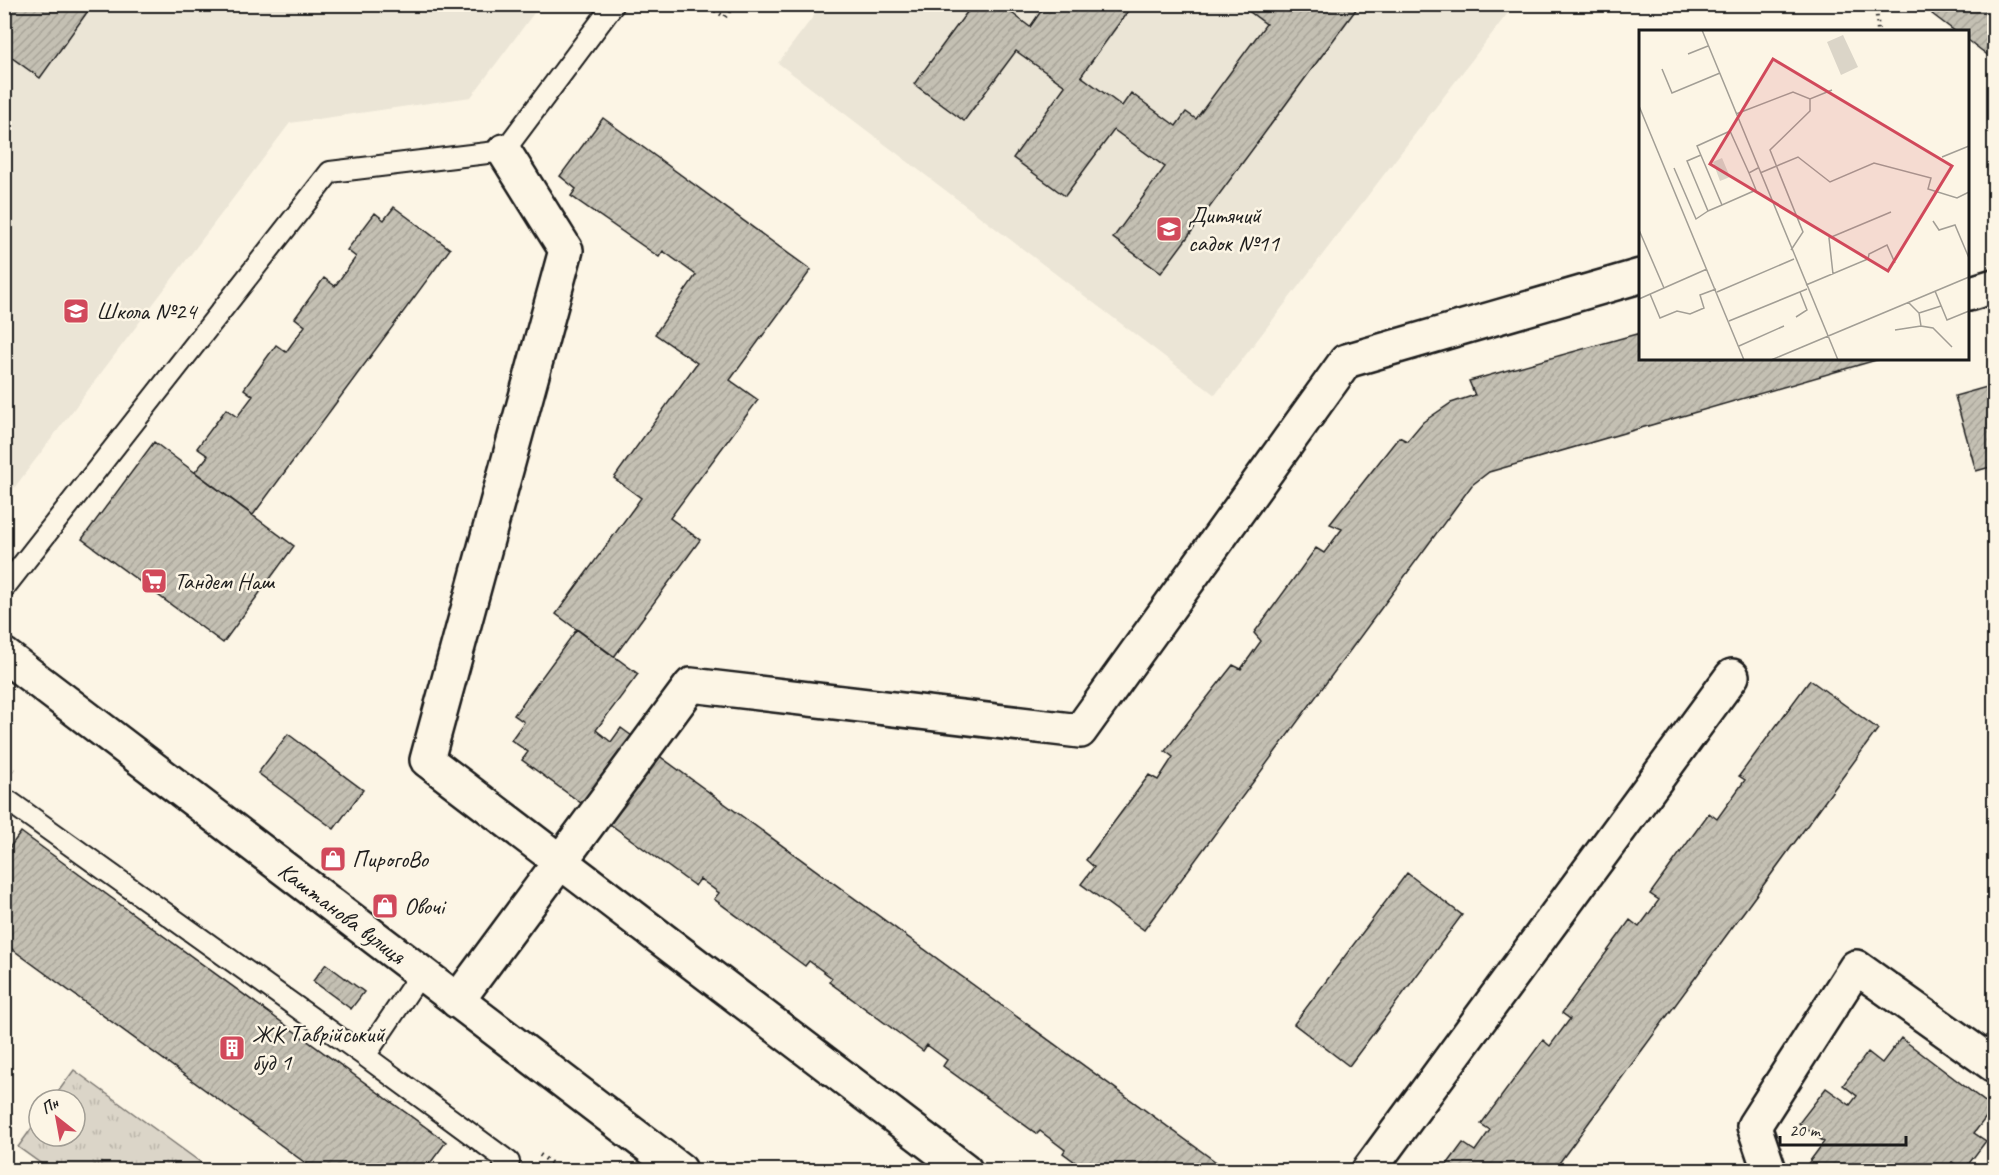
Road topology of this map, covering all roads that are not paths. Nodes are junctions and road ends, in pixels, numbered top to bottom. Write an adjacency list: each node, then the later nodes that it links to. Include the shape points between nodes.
1 (614, 4): 2 (lane)
2 (504, 151): 6 (lane, via 330,172); 10 (street, via 566,250 427,760)
3 (1639, 277): 10 (street, via 1346,361 1080,731 691,685)
4 (1995, 286): 5 (street)
5 (1969, 294)
6 (4, 588)
7 (4, 655): 11 (street, Каштанова вулиця)
8 (1732, 676): 18 (street)
9 (4, 810): 13 (lane, via 10,802)
10 (560, 862): 12 (street); 17 (street)
11 (421, 973): 12 (street, Каштанова вулиця); 13 (lane)
12 (457, 1000): 16 (street, Каштанова вулиця)
13 (365, 1056): 15 (lane, via 509,1162)
14 (1995, 1065): 19 (street, via 1856,967 1754,1126)
15 (503, 1170)
16 (680, 1170)
17 (965, 1170)
18 (1369, 1170)
19 (1769, 1170)

